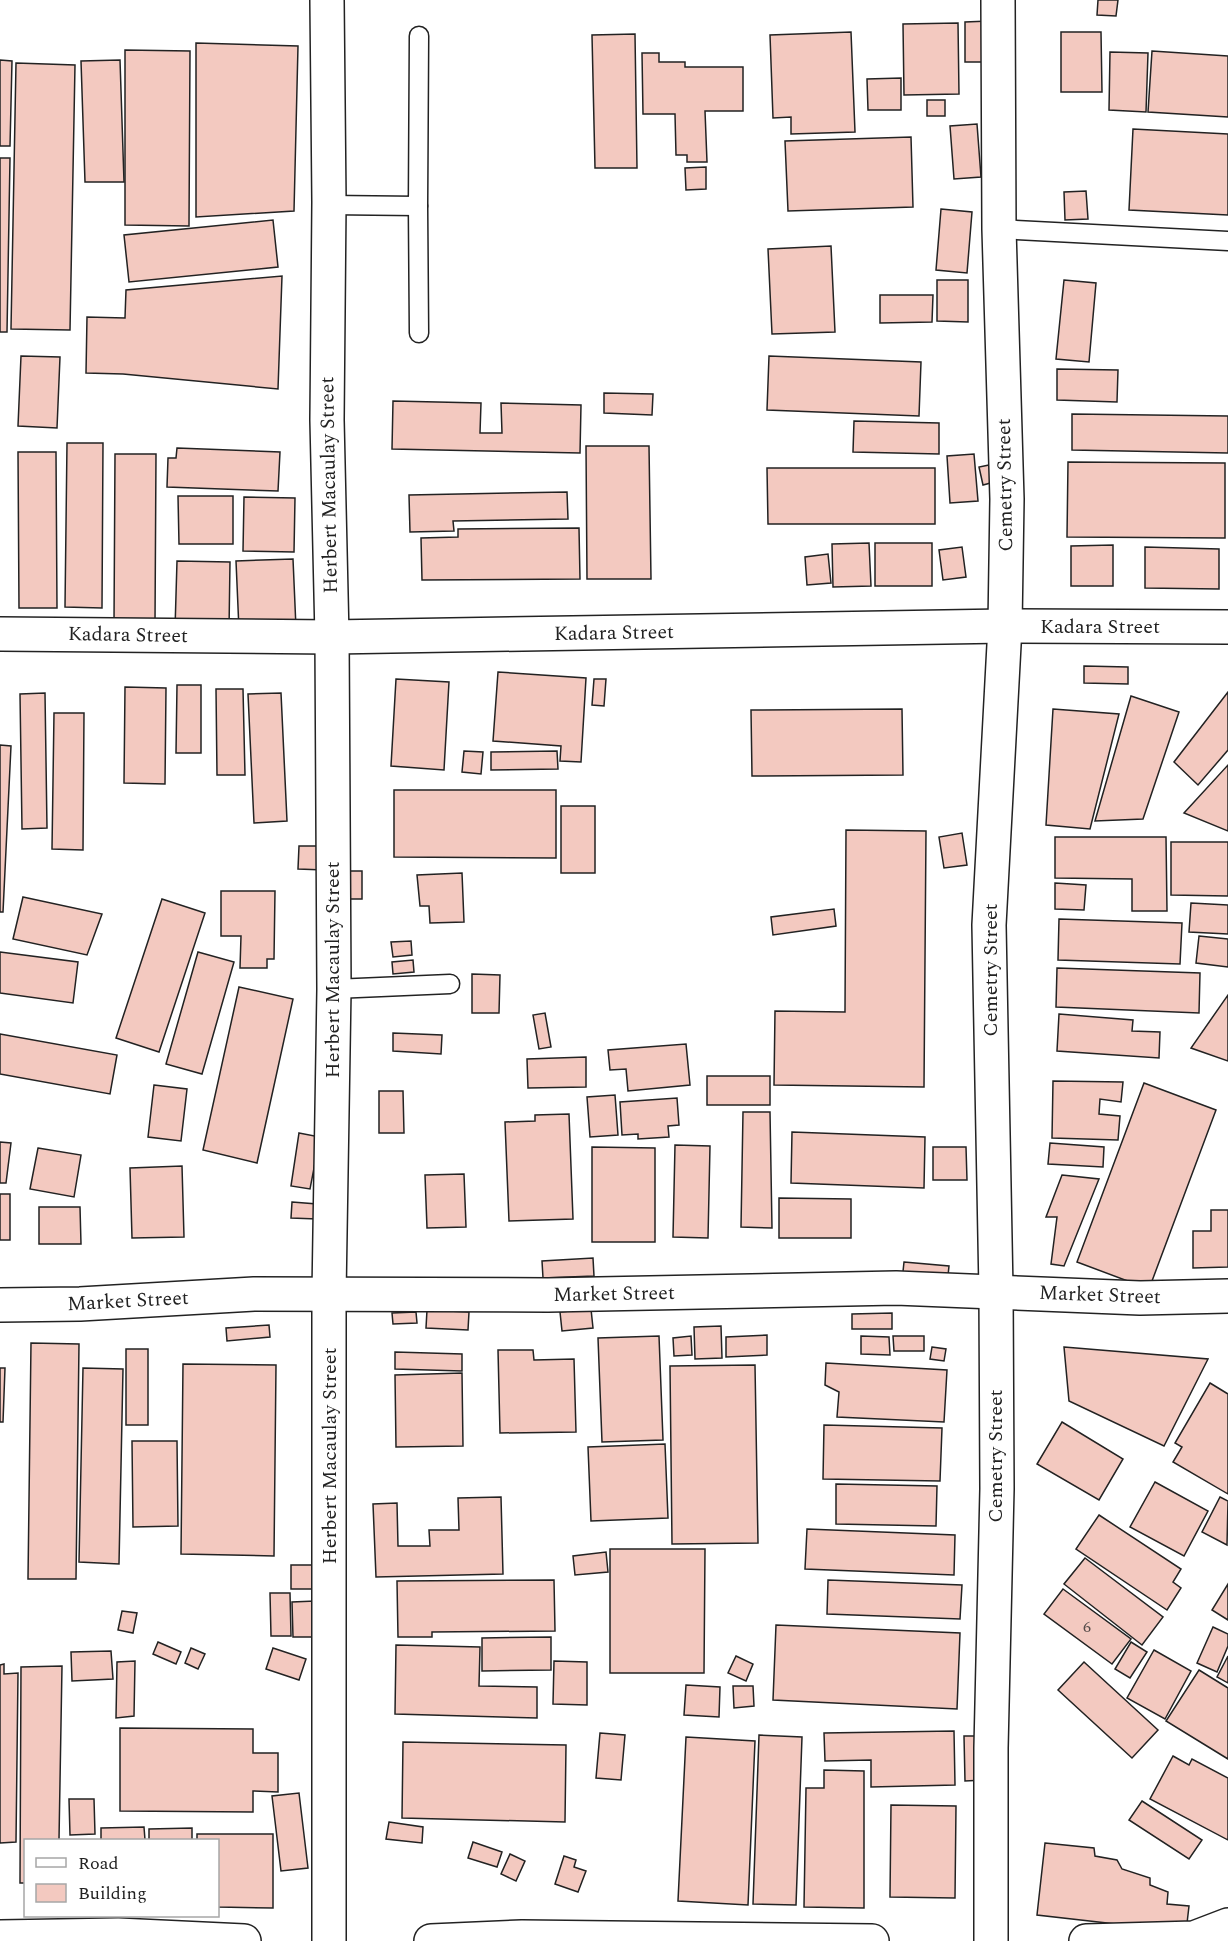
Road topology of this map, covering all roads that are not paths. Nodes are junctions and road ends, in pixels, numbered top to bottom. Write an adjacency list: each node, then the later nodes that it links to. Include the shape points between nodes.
1 (327, 0): 4 (street, Herbert Macaulay Street)
2 (998, 0): 6 (street, Cemetry Street)
3 (419, 36): 5 (lane)
4 (329, 205): 5 (lane); 12 (street, Herbert Macaulay Street, via 327,420)
5 (418, 206): 8 (lane)
6 (999, 229): 7 (lane); 9 (street, Cemetry Street, via 1007,499)
7 (1228, 241)
8 (418, 333)
9 (1005, 626): 10 (street, Kadara Street); 12 (street, Kadara Street); 15 (street, Cemetry Street, via 989,925)
10 (1228, 627)
11 (0, 634): 12 (street, Kadara Street)
12 (332, 638): 14 (street, Herbert Macaulay Street)
13 (450, 984): 14 (lane)
14 (334, 989): 16 (street, Herbert Macaulay Street)
15 (996, 1291): 16 (street, Market Street, via 896,1288 548,1295); 17 (street, Market Street, via 1140,1298); 25 (street, Cemetry Street)
16 (329, 1294): 18 (street, Market Street); 22 (street, Herbert Macaulay Street)
17 (1228, 1296)
18 (0, 1305)
19 (1228, 1925): 26 (street, via 1194,1938)
20 (0, 1937): 21 (street, via 118,1935)
21 (244, 1941)
22 (329, 1941)
23 (431, 1941): 24 (street, via 522,1937)
24 (872, 1941)
25 (991, 1941)
26 (1086, 1941)

